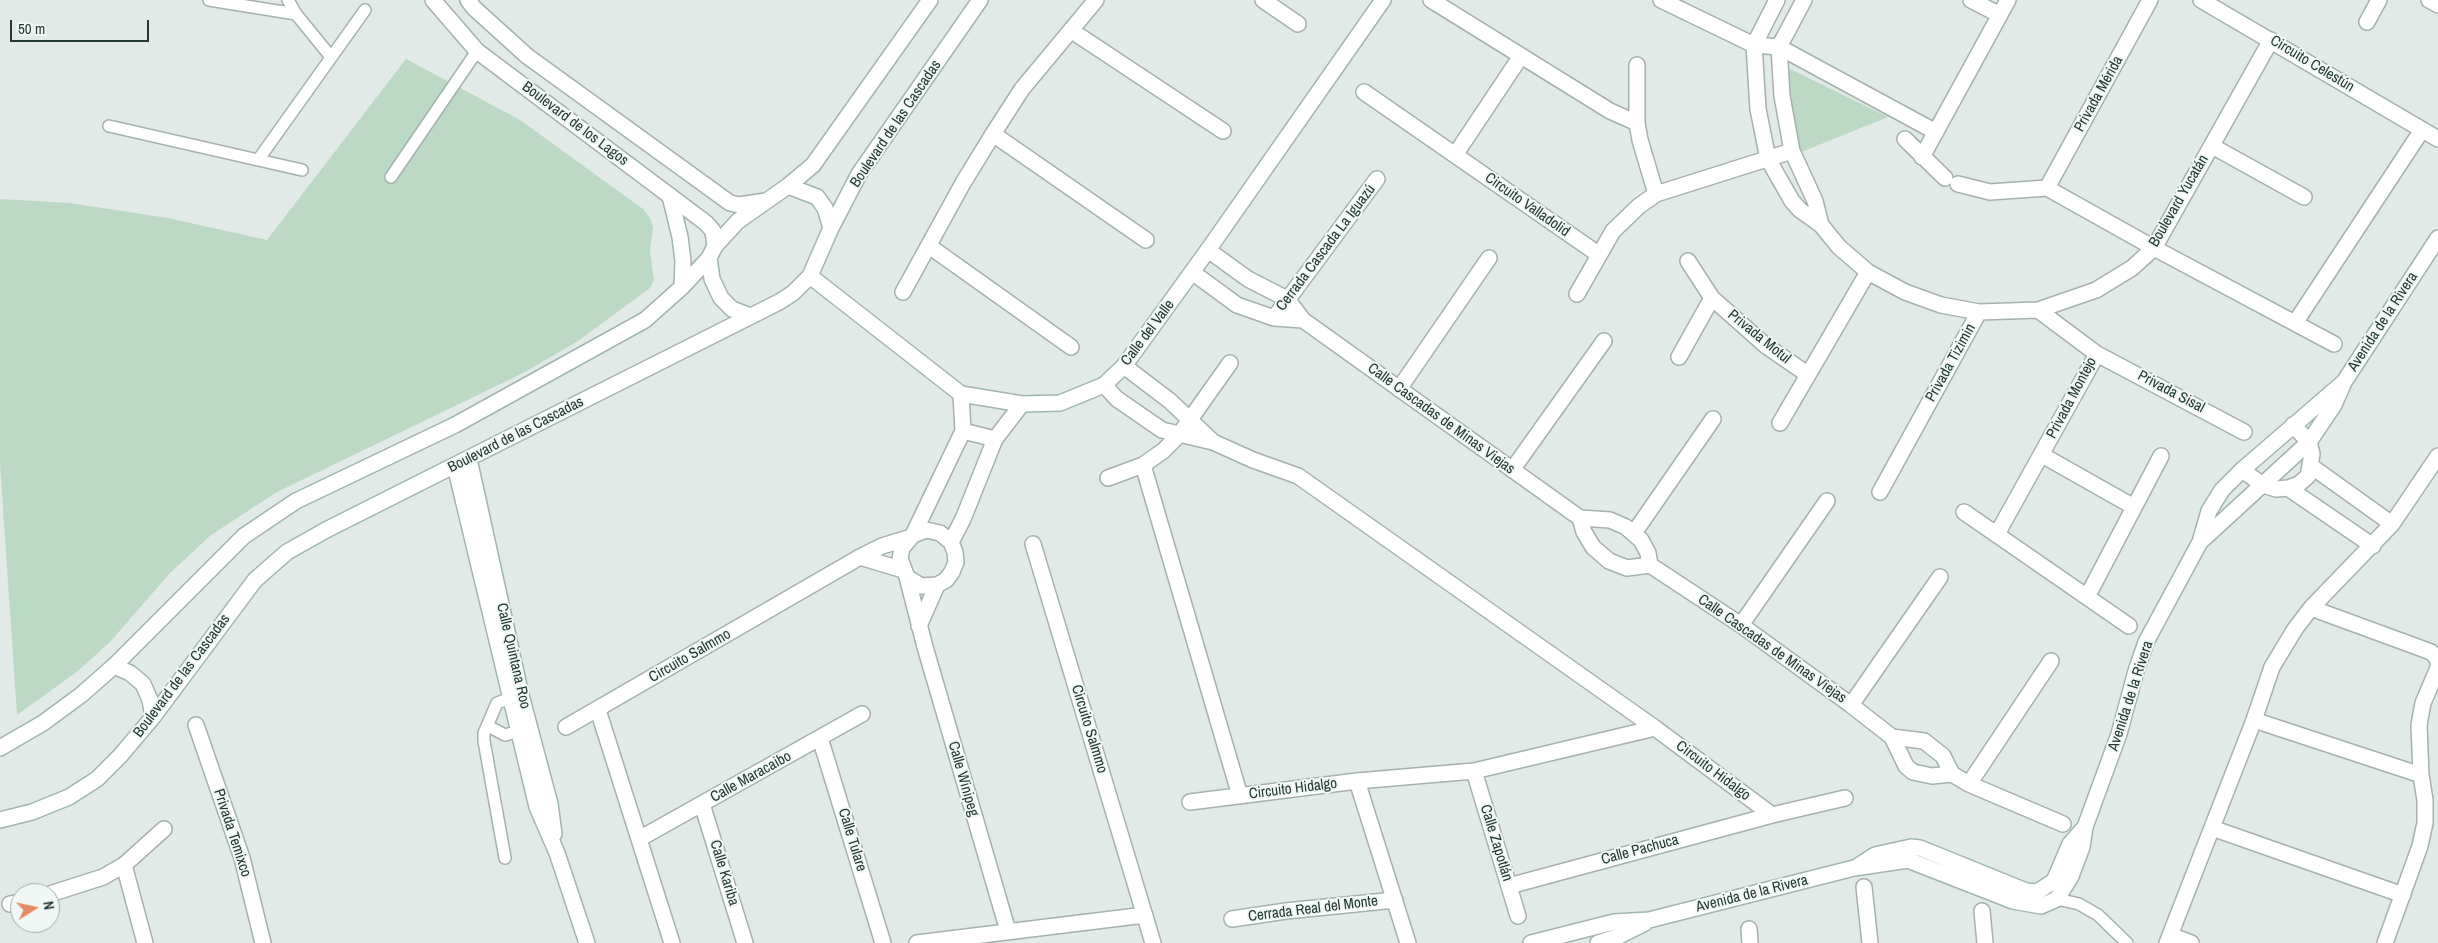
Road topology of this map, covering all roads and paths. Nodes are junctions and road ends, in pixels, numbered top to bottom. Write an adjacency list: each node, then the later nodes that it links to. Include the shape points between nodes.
1 (209, 0): 22 (lane)
2 (288, 0): 22 (lane)
3 (433, 0): 30 (street, Boulevard de los Lagos)
4 (468, 0): 57 (street, Boulevard de los Lagos, via 527,56 730,203)
5 (930, 0): 52 (street, via 813,165)
6 (980, 0): 59 (street, Boulevard de las Cascadas, via 859,174)
7 (1096, 0): 26 (street)
8 (1263, 0): 25 (street)
9 (1383, 0): 64 (street, Calle del Valle)
10 (1431, 0): 31 (street)
11 (1660, 0): 28 (street)
12 (1777, 0): 28 (street)
13 (1804, 0): 29 (street)
14 (1971, 0): 23 (street)
15 (2008, 0): 23 (street)
16 (2150, 0): 53 (street, Privada Mérida)
17 (2201, 0): 27 (street, Circuito Celestún)
18 (2379, 0): 24 (street)
19 (2429, 0): 20 (street)
20 (2438, 5)
21 (365, 10): 32 (lane)
22 (296, 14): 32 (lane)
23 (2000, 15): 39 (street)
24 (2367, 22)
25 (1298, 24)
26 (1072, 31): 38 (street); 40 (street, via 1022,90)
27 (2271, 40): 37 (street, Circuito Celestún); 43 (street, Boulevard Yucatán)
28 (1754, 45): 29 (street); 47 (street, via 1758,109)
29 (1779, 47): 39 (street); 44 (street, via 1782,96)
30 (477, 51): 50 (lane); 55 (street, Boulevard de los Lagos)
31 (1521, 56): 35 (street, via 1610,111); 45 (street)
32 (331, 57): 48 (lane)
33 (1637, 65): 35 (street)
34 (1364, 92): 45 (street, Circuito Valladolid)
35 (1637, 123): 54 (street)
36 (110, 126): 48 (lane)
37 (2422, 130): 42 (street, Circuito Celestún); 82 (street)
38 (1222, 131)
39 (1936, 132): 46 (street)
40 (993, 134): 61 (street); 62 (street)
41 (1905, 139): 46 (street)
42 (2438, 139)
43 (2212, 146): 56 (street); 63 (street, Boulevard Yucatán)
44 (1792, 151): 47 (street); 58 (street, via 1815,201)
45 (1455, 155): 66 (street, Circuito Valladolid)
46 (1922, 157): 53 (street, via 1951,181 1990,192)
47 (1768, 159): 54 (street); 58 (street, via 1792,201)
48 (258, 160): 49 (lane)
49 (302, 170)
50 (391, 177)
51 (1377, 179): 76 (street, Cerrada Cascada La Iguazú)
52 (788, 186): 57 (street); 59 (street, via 817,196 825,208)
53 (2047, 188): 63 (street)
54 (1656, 194): 66 (street, via 1613,231)
55 (670, 196): 65 (street, Boulevard de los Lagos, via 712,231); 72 (street, via 680,237)
56 (2304, 196)
57 (766, 201): 65 (street, via 738,221)
58 (1821, 225): 70 (street, via 1839,247)
59 (831, 228): 71 (street, Boulevard de las Cascadas)
60 (2438, 238): 91 (street, Avenida de la Rivera)
61 (1146, 240)
62 (929, 246): 73 (street); 85 (street)
63 (2154, 248): 77 (street, Boulevard Yucatán, via 2132,268 2096,290); 82 (street)
64 (1208, 250): 69 (street, Calle del Valle); 76 (street, Calle Cascadas de Minas Viejas, via 1248,279)
65 (712, 252): 72 (street); 79 (street, via 712,280 721,298 732,308)
66 (1598, 254): 74 (street)
67 (1488, 258): 93 (street)
68 (1688, 261): 75 (street, Privada Motul)
69 (1192, 272): 80 (street, via 1237,305); 89 (street, Calle del Valle)
70 (1868, 272): 78 (street, Privada Tizimin, via 1905,292 1941,306); 90 (street, Privada Motul)
71 (810, 276): 79 (street, Boulevard de las Cascadas, via 793,293); 94 (street, Calle del Valle)
72 (682, 287): 143 (street, via 646,320 455,424 296,501 244,536)
73 (903, 292)
74 (1577, 294)
75 (1712, 298): 87 (street, Privada Motul); 90 (street, Privada Motul, via 1765,345)
76 (1287, 299): 80 (street, Cerrada Cascada La Iguazú); 81 (street, Calle Cascadas de Minas Viejas)
77 (2038, 310): 78 (street, Boulevard Yucatán); 86 (street, Privada Montejo)
78 (1979, 312): 118 (street, Privada Tizimin)
79 (750, 316): 109 (street, Boulevard de las Cascadas)
80 (1274, 318): 81 (street)
81 (1304, 320): 93 (street, Calle Cascadas de Minas Viejas)
82 (2295, 323): 84 (street)
83 (1604, 341): 113 (street)
84 (2334, 344)
85 (1072, 346)
86 (2097, 354): 101 (street, Privada Sisal); 106 (street, Privada Montejo)
87 (1679, 357)
88 (1230, 363): 96 (street)
89 (1124, 366): 92 (street, Calle del Valle); 96 (street, Circuito Hidalgo)
90 (1807, 374): 98 (street, Privada Motul)
91 (2344, 382): 99 (street, Avenida de la Rivera); 105 (street, Avenida de la Rivera, via 2334,405)
92 (1104, 385): 95 (street, Calle del Valle, via 1060,403); 102 (street, Circuito Hidalgo, via 1116,399 1154,425)
93 (1399, 389): 113 (street, Calle Cascadas de Minas Viejas)
94 (960, 394): 95 (street, Calle del Valle); 100 (street)
95 (1022, 404): 103 (street)
96 (1190, 419): 102 (street); 104 (street, Circuito Hidalgo)
97 (1713, 419): 124 (street)
98 (1780, 423)
99 (2293, 425): 105 (street); 114 (street, Avenida de la Rivera)
100 (963, 431): 103 (street); 126 (street)
101 (2244, 432)
102 (1179, 435): 104 (street, Circuito Hidalgo); 110 (street)
103 (995, 439): 127 (street)
104 (1213, 442): 154 (street, Circuito Hidalgo, via 1298,476)
105 (2309, 442): 112 (street); 116 (street, Avenida de la Rivera)
106 (2042, 455): 120 (street, Privada Montejo); 125 (street, Privada Montejo)
107 (2160, 456): 120 (street)
108 (2438, 456): 123 (street)
109 (469, 459): 111 (street, Boulevard de las Cascadas); 145 (street, Calle Quintana Roo)
110 (1143, 465): 115 (street); 164 (street, Circuito Hidalgo)
111 (455, 466): 145 (street, Calle Quintana Roo); 149 (street, Boulevard de las Cascadas, via 287,552 255,580)
112 (2311, 466): 117 (street, via 2308,476); 123 (street)
113 (1512, 470): 122 (street, Calle Cascadas de Minas Viejas)
114 (2242, 470): 116 (street); 128 (street, Avenida de la Rivera, via 2222,490 2209,511)
115 (1108, 478)
116 (2262, 485): 117 (street); 128 (street, Avenida de la Rivera)
117 (2288, 488): 130 (street)
118 (1880, 492)
119 (1827, 501): 138 (street)
120 (2134, 507): 136 (street)
121 (1964, 512): 125 (street)
122 (1580, 518): 124 (street, via 1610,520); 132 (street, via 1593,547 1609,561 1626,568)
123 (2392, 524): 130 (street)
124 (1634, 533): 132 (street, via 1648,552)
125 (1997, 534): 136 (street)
126 (911, 537): 127 (street, via 926,530 940,533); 131 (street, Circuito Salmmo); 133 (street, via 901,554)
127 (951, 542): 135 (street, via 956,562 946,580)
128 (2200, 542): 171 (street, Avenida de la Rivera, via 2146,642 2119,734)
129 (1033, 544): 185 (street, Circuito Salmmo)
130 (2373, 546): 137 (street)
131 (860, 557): 133 (street); 147 (street, Circuito Salmmo)
132 (1650, 565): 138 (street, Calle Cascadas de Minas Viejas)
133 (905, 574): 135 (street, via 921,586); 139 (street, Calle Winipeg)
134 (1940, 577): 146 (street)
135 (937, 585): 139 (street)
136 (2087, 597): 140 (street)
137 (2311, 608): 142 (street, via 2431,652); 150 (street, via 2294,629 2272,667)
138 (1741, 625): 146 (street, Calle Cascadas de Minas Viejas)
139 (919, 626): 189 (street, Calle Winipeg)
140 (2129, 626)
141 (2051, 661): 163 (street)
142 (2438, 663)
143 (114, 666): 149 (street, via 130,673 142,684 150,700); 158 (street, via 43,723)
144 (2438, 668): 161 (street, via 2423,703 2418,725)
145 (515, 696): 152 (lane, via 497,703); 155 (street, Calle Quintana Roo)
146 (1851, 705): 156 (street, Calle Cascadas de Minas Viejas)
147 (598, 710): 153 (street, Circuito Salmmo); 174 (street)
148 (862, 714): 157 (street, Calle Maracaibo)
149 (153, 717): 169 (street, Boulevard de las Cascadas, via 97,779 69,797 32,812)
150 (2254, 720): 161 (street); 172 (street)
151 (196, 725): 192 (street, Privada Temixco, via 242,858)
152 (488, 726): 155 (lane, via 505,734); 175 (lane, via 484,741)
153 (566, 727)
154 (1655, 728): 159 (street, Circuito Hidalgo); 168 (street, Circuito Hidalgo)
155 (524, 730): 193 (street, Calle Quintana Roo, via 550,804 557,853)
156 (1892, 737): 160 (street, via 1924,741 1943,756); 160 (street, Calle Cascadas de Minas Viejas, via 1906,766 1913,772 1932,776)
157 (820, 738): 167 (street, Calle Maracaibo); 196 (street, Calle Tulare)
158 (0, 748)
159 (1474, 771): 162 (street, Circuito Hidalgo); 178 (street, Calle Zapotlán)
160 (1952, 774): 163 (street)
161 (2421, 775): 181 (street, via 2424,823 2420,846)
162 (1357, 781): 164 (street, Circuito Hidalgo); 183 (street, Cerrada Real del Monte)
163 (1969, 784): 170 (street)
164 (1240, 796): 166 (street)
165 (1845, 798): 168 (street, Calle Pachuca)
166 (1190, 802)
167 (702, 804): 174 (street, Calle Maracaibo); 195 (street, Calle Kariba)
168 (1772, 815): 178 (street, Calle Pachuca)
169 (0, 820)
170 (2063, 824)
171 (2085, 827): 177 (street, Avenida de la Rivera, via 2070,844 2054,881 2036,892 2026,891 1920,848 1875,855); 182 (street, Avenida de la Rivera, via 2080,855)
172 (2212, 828): 181 (street); 190 (street)
173 (164, 829): 176 (street)
174 (639, 839): 194 (street)
175 (505, 858)
176 (124, 865): 180 (street, via 103,877); 191 (street)
177 (1854, 868): 182 (street, Avenida de la Rivera, via 1908,860 2013,901 2041,906); 188 (street, Avenida de la Rivera)
178 (1509, 886): 186 (street, Calle Zapotlán)
179 (1864, 887): 202 (street)
180 (60, 891)
181 (2403, 895): 206 (street)
182 (2057, 899): 204 (lane, via 2079,904 2098,915)
183 (1395, 900): 187 (street, Cerrada Real del Monte); 199 (street, Cerrada Real del Monte)
184 (1982, 911): 203 (street)
185 (1145, 915): 189 (street); 198 (street, Circuito Salmmo)
186 (1518, 916)
187 (1232, 919)
188 (1650, 920): 200 (street, Avenida de la Rivera, via 1614,922); 201 (street, Avenida de la Rivera)
189 (1008, 931): 197 (street)
190 (2169, 939): 205 (street)
191 (144, 943)
192 (263, 943)
193 (587, 943)
194 (672, 943)
195 (745, 943)
196 (883, 943)
197 (917, 943)
198 (1153, 943)
199 (1408, 943)
200 (1531, 943)
201 (1598, 943)
202 (1870, 943)
203 (1985, 943)
204 (2127, 943)
205 (2191, 943)
206 (2385, 943)

